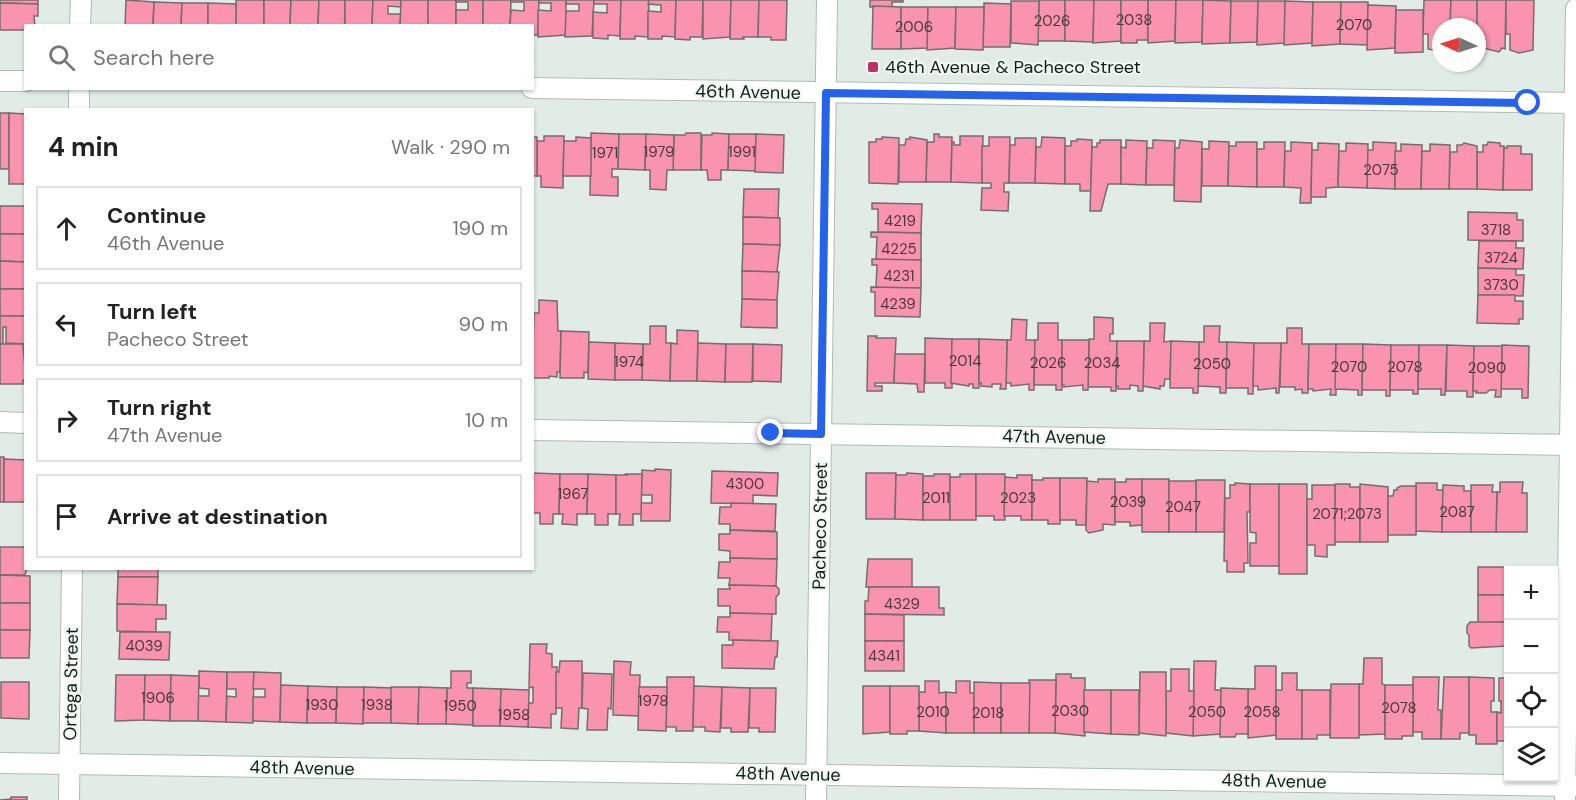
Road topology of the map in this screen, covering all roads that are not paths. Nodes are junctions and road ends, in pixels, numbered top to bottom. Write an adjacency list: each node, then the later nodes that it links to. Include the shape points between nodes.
1 (81, 0): 4 (street)
2 (827, 0): 9 (street, Pacheco Street)
3 (1576, 9): 10 (street)
4 (80, 24)
5 (0, 81): 6 (street)
6 (24, 81)
7 (534, 88): 9 (street, 46th Avenue)
8 (80, 90): 11 (street)
9 (826, 93): 10 (street, 46th Avenue); 15 (street, Pacheco Street)
10 (1575, 103): 16 (street)
11 (79, 108)
12 (0, 422): 13 (street)
13 (24, 423)
14 (534, 430): 15 (street, 47th Avenue)
15 (821, 434): 16 (street, 47th Avenue); 20 (street, Pacheco Street)
16 (1573, 445): 21 (street)
17 (72, 570): 19 (street, Ortega Street)
18 (0, 763): 19 (street, 48th Avenue)
19 (70, 764): 20 (street, 48th Avenue); 22 (street, Ortega Street)
20 (816, 775): 21 (street, 48th Avenue); 23 (street, Pacheco Street)
21 (1569, 790)
22 (69, 800)
23 (816, 800)

